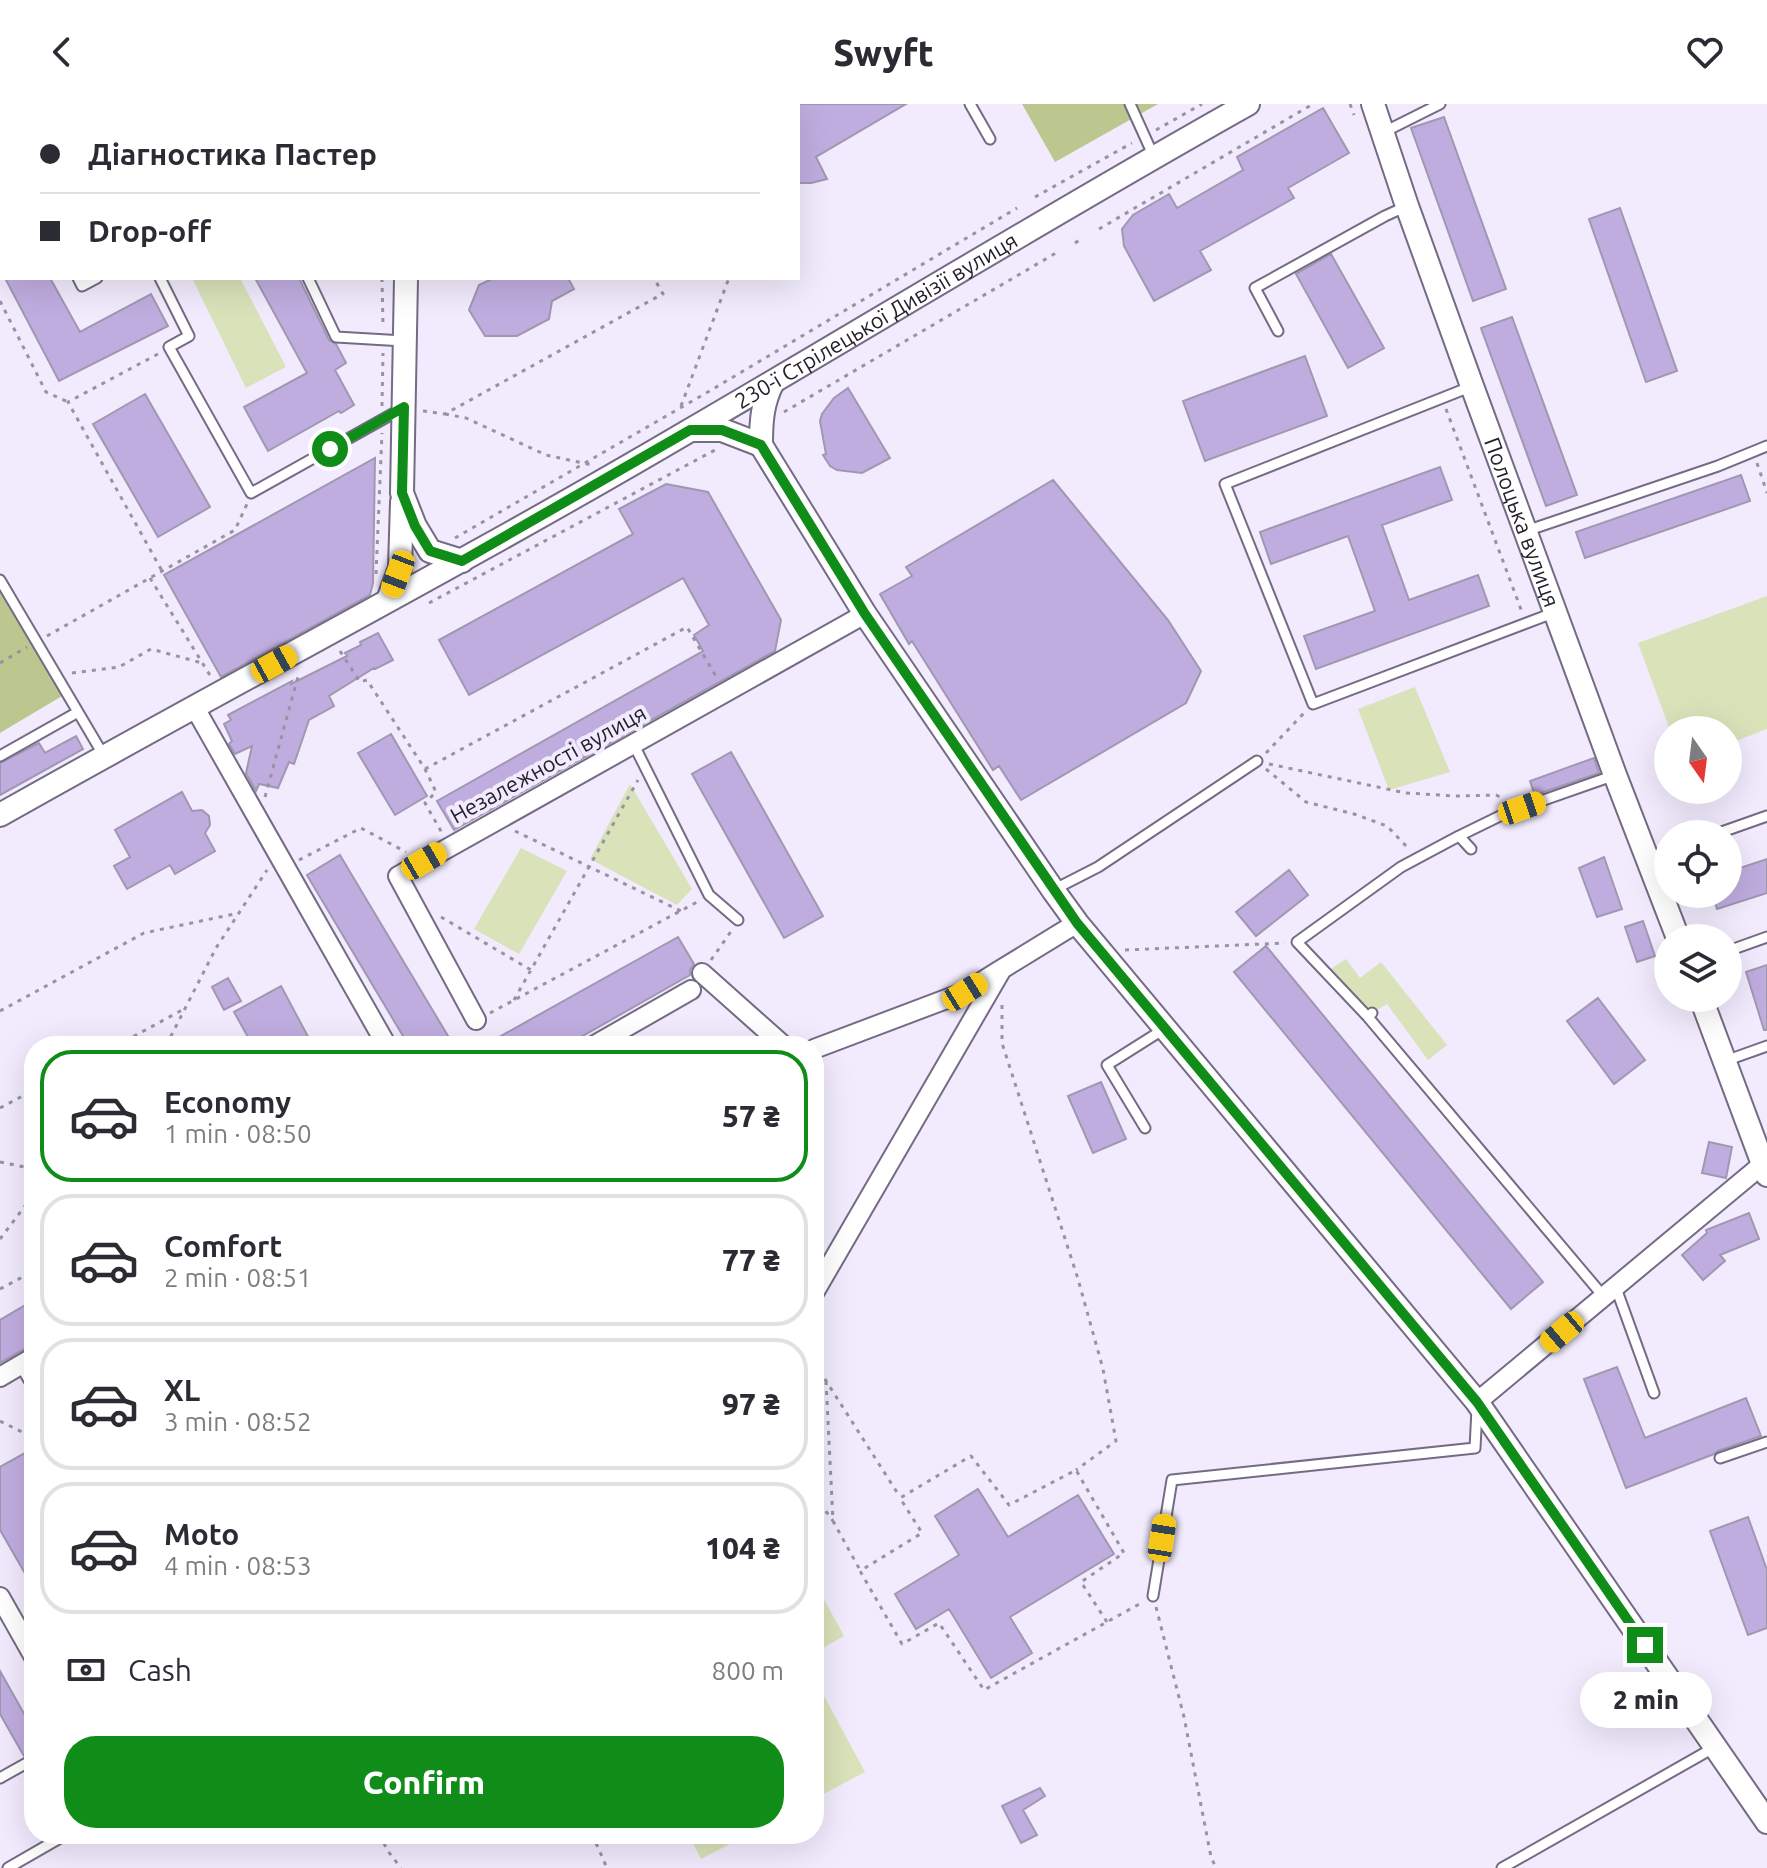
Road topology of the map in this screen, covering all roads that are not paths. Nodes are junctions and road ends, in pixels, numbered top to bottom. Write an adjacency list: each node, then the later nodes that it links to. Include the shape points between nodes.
1 (970, 104): 7 (lane)
2 (1130, 104): 8 (lane)
3 (1248, 104): 8 (street, 230-ї Стрілецької Дивізії вулиця)
4 (1373, 104): 6 (street, Полоцька вулиця)
5 (1440, 104): 6 (lane)
6 (1381, 133): 9 (street, Полоцька вулиця)
7 (990, 139)
8 (1149, 147): 15 (street, 230-ї Стрілецької Дивізії вулиця)
9 (1407, 206): 13 (lane, via 1255,288); 16 (street, Полоцька вулиця)
10 (161, 280): 17 (lane, via 189,336 169,347 251,493)
11 (309, 280): 14 (lane, via 336,337)
12 (406, 280): 14 (street)
13 (1278, 331)
14 (405, 341): 17 (street)
15 (773, 382): 18 (street, 230-ї Стрілецької Дивізії вулиця); 19 (street, via 762,412)
16 (1472, 386): 22 (street, Полоцька вулиця); 26 (lane, via 1225,484 1313,704)
17 (404, 407): 21 (street)
18 (690, 430): 19 (street, via 722,430); 23 (street, 230-ї Стрілецької Дивізії вулиця)
19 (761, 445): 27 (street)
20 (1767, 446): 22 (lane)
21 (402, 493): 23 (street, via 430,551); 25 (street, via 400,568)
22 (1526, 531): 26 (street, Полоцька вулиця)
23 (462, 561): 25 (street, 230-ї Стрілецької Дивізії вулиця)
24 (0, 581): 29 (lane)
25 (388, 600): 28 (street, 230-ї Стрілецької Дивізії вулиця)
26 (1556, 611): 34 (street, Полоцька вулиця)
27 (865, 614): 30 (street, Незалежності вулиця); 41 (street)
28 (195, 708): 32 (street, 230-ї Стрілецької Дивізії вулиця); 52 (street)
29 (78, 712): 31 (lane); 32 (lane)
30 (633, 743): 42 (lane, via 709,895); 50 (street, Незалежності вулиця, via 398,876)
31 (0, 756)
32 (104, 756): 35 (street, 230-ї Стрілецької Дивізії вулиця)
33 (1257, 761): 41 (lane, via 1098,867)
34 (1615, 775): 38 (lane); 39 (street, Полоцька вулиця)
35 (0, 815)
36 (1767, 816): 37 (lane)
37 (1742, 825)
38 (1459, 836): 40 (lane); 61 (lane, via 1401,867 1297,942 1370,1015)
39 (1654, 847)
40 (1471, 849)
41 (1053, 890): 43 (street)
42 (738, 920)
43 (1077, 923): 46 (street); 51 (street)
44 (1767, 937): 45 (lane)
45 (1742, 946)
46 (1002, 969): 55 (street, via 965,992); 60 (street)
47 (702, 973): 54 (street)
48 (691, 990): 53 (street)
49 (1706, 1012): 57 (street)
50 (476, 1020)
51 (1165, 1028): 58 (lane, via 1107,1065); 65 (street)
52 (381, 1036)
53 (610, 1036)
54 (773, 1036)
55 (824, 1045)
56 (1767, 1046): 57 (lane)
57 (1725, 1061): 59 (street)
58 (1145, 1128)
59 (1764, 1162): 61 (street)
60 (824, 1276)
61 (1610, 1292): 64 (lane); 65 (street)
62 (24, 1363): 63 (street)
63 (0, 1377)
64 (1654, 1393)
65 (1477, 1402): 68 (lane, via 1475,1448 1172,1480); 71 (street)
66 (1767, 1442): 67 (lane)
67 (1720, 1458)
68 (1153, 1596)
69 (0, 1597): 70 (street)
70 (24, 1639)
71 (1715, 1747): 74 (street); 77 (lane)
72 (24, 1765): 73 (lane)
73 (0, 1778)
74 (1767, 1822)
75 (50, 1844): 76 (lane)
76 (8, 1868)
77 (1502, 1868)

